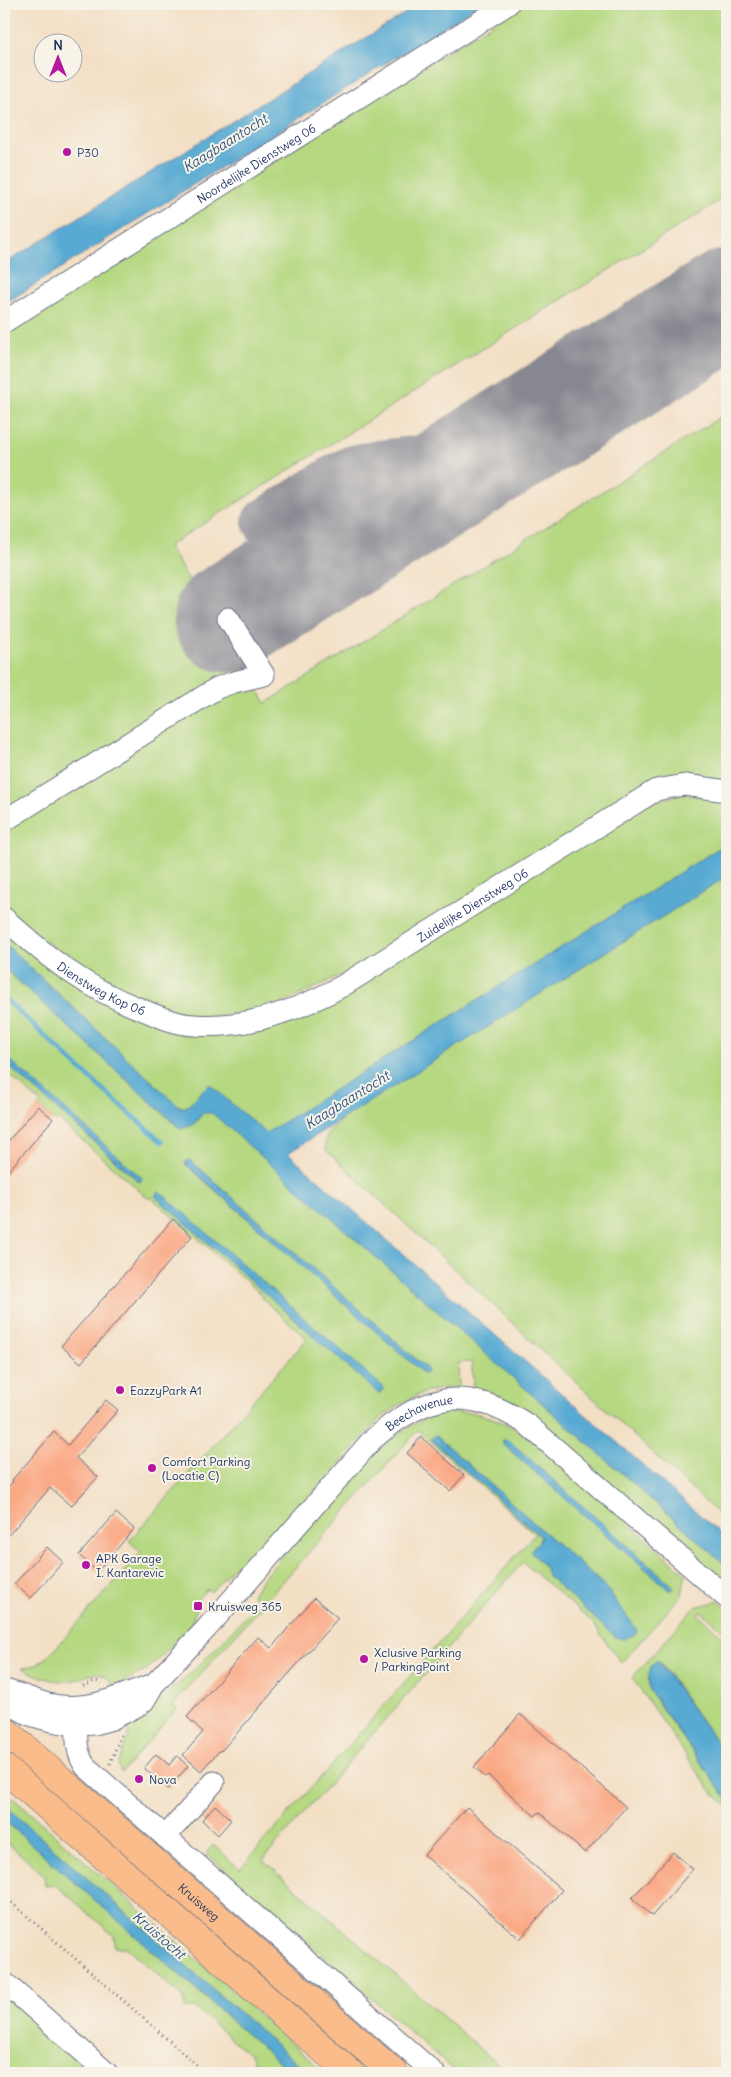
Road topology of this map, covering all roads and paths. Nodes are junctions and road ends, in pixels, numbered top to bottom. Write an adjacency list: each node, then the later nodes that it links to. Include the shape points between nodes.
1 (508, 4): 2 (street, Noordelijke Dienstweg 06)
2 (4, 322)
3 (228, 618): 5 (street, via 264,675 217,688)
4 (727, 791): 7 (street, Zuidelijke Dienstweg 06, via 685,785 656,790 330,993 263,1018)
5 (4, 821)
6 (4, 918): 7 (street, Dienstweg Kop 06, via 64,969 98,990 167,1019 193,1025)
7 (214, 1025)
8 (727, 1598): 11 (street, Beechavenue, via 528,1424 490,1404 448,1399 413,1410 372,1440 154,1684 144,1701 112,1719)
9 (4, 1690): 11 (street)
10 (4, 1699): 11 (street, via 30,1715 47,1720)
11 (83, 1718): 15 (street, Kruisweg, via 81,1758 85,1766)
12 (4, 1730): 21 (highway, Kruisweg)
13 (4, 1768): 20 (highway)
14 (214, 1782): 15 (street)
15 (165, 1837): 22 (street, Kruisweg)
16 (4, 1896): 19 (path)
17 (4, 1982): 18 (street)
18 (107, 2073)
19 (206, 2073)
20 (350, 2073)
21 (394, 2073)
22 (434, 2073)

